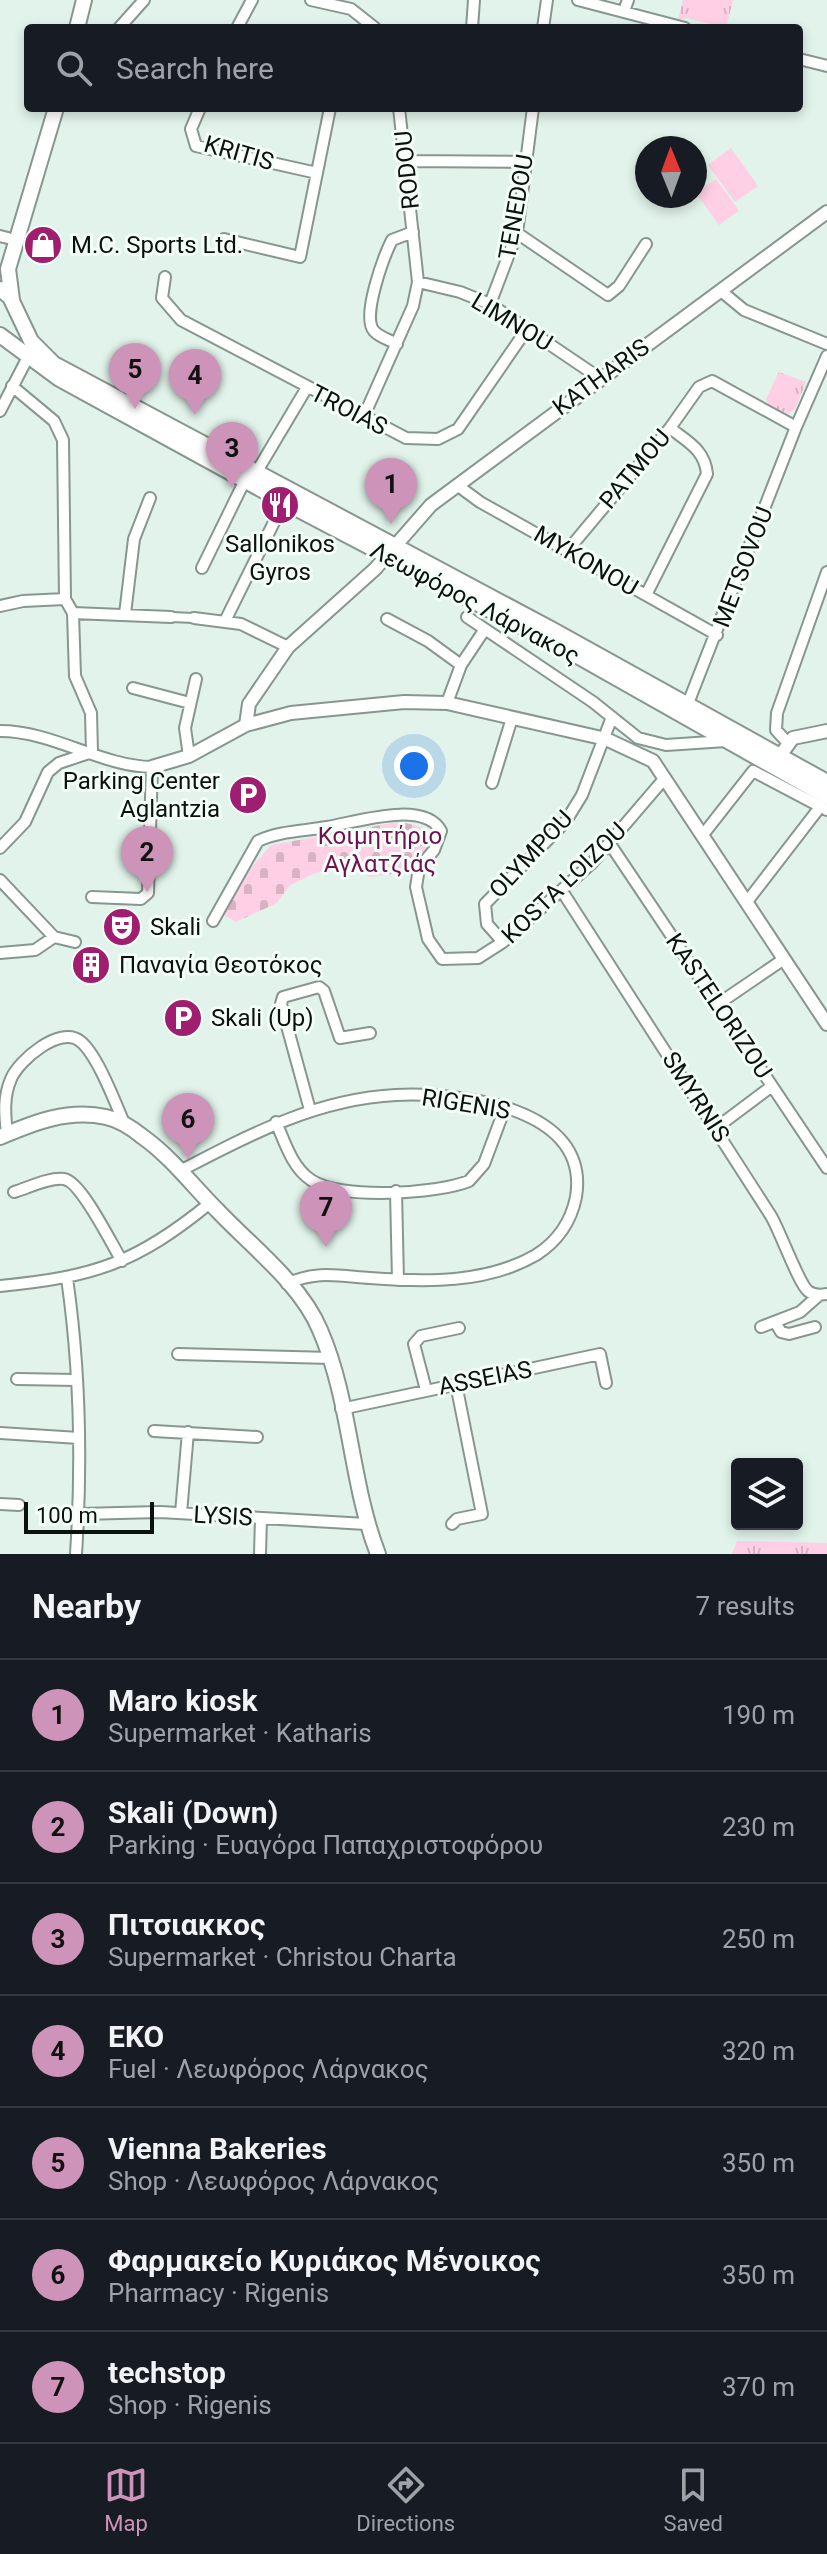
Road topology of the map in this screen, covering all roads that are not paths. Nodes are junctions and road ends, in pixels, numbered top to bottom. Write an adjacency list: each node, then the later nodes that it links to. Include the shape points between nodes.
1 (74, 0): 11 (main road)
2 (84, 0): 12 (main road)
3 (144, 0): 13 (street)
4 (252, 0): 14 (street)
5 (311, 0): 15 (street, via 351,9)
6 (474, 0): 16 (street)
7 (547, 0): 17 (street)
8 (578, 0): 10 (street)
9 (628, 0): 10 (street)
10 (624, 11): 18 (street)
11 (68, 24)
12 (78, 24)
13 (123, 24)
14 (239, 24)
15 (370, 24)
16 (472, 24)
17 (544, 24)
18 (671, 24)
19 (803, 60): 20 (street)
20 (827, 66)
21 (45, 112): 33 (main road)
22 (55, 112): 42 (main road, via 8,269)
23 (198, 112): 29 (street, KRITIS, via 191,129 196,146)
24 (329, 112): 29 (street)
25 (400, 112): 27 (street, RODOU)
26 (532, 112): 28 (street, TENEDOU)
27 (408, 161): 28 (street); 31 (street, RODOU)
28 (525, 162): 32 (street, TENEDOU)
29 (317, 173): 34 (street, via 300,257)
30 (827, 212): 40 (street, KATHARIS)
31 (413, 232): 38 (street, RODOU); 45 (street, RODOU, via 392,240 382,259 369,323 375,333)
32 (517, 233): 35 (street, via 608,295); 41 (street, TENEDOU)
33 (4, 237): 36 (main road)
34 (224, 239)
35 (646, 244)
36 (0, 261)
37 (165, 277): 51 (street, TROIAS, via 162,298 181,320)
38 (418, 282): 41 (street, LIMNOU); 45 (street, RODOU)
39 (0, 289): 42 (main road, Λεωφόρος Λάρνακος)
40 (721, 291): 46 (street, via 744,310); 49 (street, KATHARIS)
41 (490, 304): 43 (street, LIMNOU)
42 (13, 305): 44 (main road, Λεωφόρος Λάρνακος, via 11,324); 56 (main road, Λεωφόρος Λάρνακος, via 31,341 54,364)
43 (527, 329): 49 (street, LIMNOU); 53 (street, TROIAS, via 468,419 449,434 406,438)
44 (0, 334): 48 (main road, Λεωφόρος Λάρνακος)
45 (397, 344): 53 (street, RODOU)
46 (827, 344)
47 (827, 356): 54 (street, METSOVOU)
48 (28, 357): 50 (street); 56 (main road, Λεωφόρος Λάρνακος, via 58,378)
49 (598, 377): 57 (street, KATHARIS)
50 (12, 386): 52 (street); 65 (street, via 54,421 63,440)
51 (306, 389): 53 (street, TROIAS); 56 (street)
52 (0, 411)
53 (364, 416)
54 (796, 427): 55 (street, PATMOU, via 712,381 699,387); 75 (street, METSOVOU)
55 (670, 428): 61 (street, PATMOU); 64 (street, via 698,449 707,474)
56 (251, 476): 59 (main road, Λεωφόρος Λάρνακος); 60 (main road, Λεωφόρος Λάρνακος); 62 (street)
57 (457, 485): 60 (street, KATHARIS); 61 (street, MYKONOU)
58 (150, 498): 68 (street, via 134,539)
59 (284, 502): 60 (main road, Λεωφόρος Λάρνακος); 73 (street)
60 (390, 550): 76 (street, KATHARIS); 82 (main road, Λεωφόρος Λάρνακος); 89 (main road, Λεωφόρος Λάρνακος)
61 (568, 550): 64 (street, MYKONOU)
62 (202, 568)
63 (827, 572): 90 (street, via 777,713 776,730)
64 (646, 595): 75 (street, MYKONOU)
65 (65, 599): 66 (street); 67 (street)
66 (0, 606)
67 (73, 613): 68 (street); 92 (street, via 75,676 91,713)
68 (125, 614): 69 (street)
69 (171, 617): 71 (street)
70 (467, 617): 74 (street)
71 (194, 618): 73 (street)
72 (387, 619): 77 (street)
73 (225, 621): 76 (street, via 260,631)
74 (485, 629): 77 (street); 83 (street)
75 (717, 635): 82 (street, METSOVOU)
76 (288, 647): 85 (street, KATHARIS, via 249,704)
77 (461, 665): 81 (street)
78 (196, 679): 80 (street)
79 (133, 688): 80 (street)
80 (190, 703): 93 (street, via 185,728)
81 (447, 703): 84 (street); 85 (street, via 347,706)
82 (687, 706): 94 (main road, Λεωφόρος Λάρνακος)
83 (612, 717): 88 (street, OLYMPOU); 91 (street, via 638,738)
84 (512, 718): 88 (street); 99 (street)
85 (246, 725): 93 (street)
86 (0, 731): 92 (street)
87 (827, 731): 90 (street)
88 (606, 739): 95 (street); 111 (street, OLYMPOU, via 582,795 559,831 485,904 487,924)
89 (728, 741): 91 (street); 100 (main road, Λεωφόρος Λάρνακος)
90 (787, 742): 94 (street)
91 (666, 745): 95 (street)
92 (92, 752): 96 (street); 103 (street, via 53,767 19,830)
93 (189, 756): 96 (street)
94 (779, 757): 98 (main road, Λεωφόρος Λάρνακος)
95 (653, 761): 97 (street)
96 (152, 767): 106 (street, via 148,893 141,899)
97 (664, 779): 101 (street); 102 (street, KOSTA LOIZOU)
98 (827, 782)
99 (492, 783)
100 (825, 805): 101 (street, via 753,771); 107 (street)
101 (702, 836): 107 (street)
102 (610, 844): 105 (street, KOSTA LOIZOU); 114 (street, KASTELORIZOU)
103 (0, 848)
104 (0, 880): 109 (street)
105 (562, 891): 111 (street, KOSTA LOIZOU); 122 (street, SMYRNIS)
106 (92, 897)
107 (746, 903): 113 (street)
108 (213, 921): 111 (street, KOSTA LOIZOU, via 258,841 397,815 428,819 441,831 419,868 416,887 436,953 449,961 468,960)
109 (54, 937): 110 (street); 112 (street, via 35,950)
110 (75, 942)
111 (503, 942)
112 (0, 953)
113 (784, 959): 114 (street); 115 (street)
114 (718, 1004): 117 (street, KASTELORIZOU)
115 (827, 1024)
116 (370, 1033): 119 (street, via 340,1038 319,987 283,997)
117 (772, 1086): 122 (street); 124 (street, KASTELORIZOU)
118 (505, 1108): 119 (street, RIGENIS, via 430,1095 395,1095); 126 (street, via 484,1164 469,1181); 131 (street, RIGENIS, via 544,1124 568,1150 576,1192 560,1234 535,1255 485,1275)
119 (310, 1110): 120 (street, RIGENIS)
120 (276, 1122): 125 (street, RIGENIS); 126 (street, via 289,1155 311,1180 342,1191)
121 (124, 1123): 123 (main road, via 73,1115 38,1121); 123 (street, via 89,1051 76,1038 53,1041 15,1071 5,1100); 125 (main road)
122 (716, 1128): 134 (street, SMYRNIS, via 788,1246 800,1280 809,1292)
123 (3, 1136)
124 (827, 1168)
125 (180, 1171): 128 (main road)
126 (396, 1191): 131 (street)
127 (14, 1192): 129 (street, via 59,1179 70,1181)
128 (210, 1203): 129 (street, via 166,1239); 132 (main road)
129 (122, 1261): 130 (street)
130 (67, 1278): 133 (street); 142 (street)
131 (398, 1280): 132 (street, RIGENIS, via 325,1273)
132 (287, 1284): 140 (main road, via 319,1327)
133 (0, 1286)
134 (823, 1295): 135 (street)
135 (775, 1322): 136 (street); 137 (street, via 789,1334)
136 (761, 1327)
137 (815, 1327)
138 (459, 1328): 145 (street, via 421,1336 414,1344)
139 (178, 1354): 140 (street)
140 (331, 1358): 146 (main road)
141 (17, 1379): 142 (street)
142 (77, 1380): 151 (street)
143 (606, 1383): 144 (street, ASSEIAS, via 600,1354)
144 (456, 1384): 145 (street, ASSEIAS); 158 (street, via 482,1514)
145 (426, 1390): 146 (street, ASSEIAS)
146 (341, 1409): 157 (main road)
147 (154, 1431): 148 (street)
148 (188, 1432): 150 (street); 154 (street)
149 (0, 1433): 151 (street)
150 (257, 1437)
151 (79, 1438): 155 (street)
152 (0, 1504): 153 (street)
153 (19, 1505)
154 (181, 1513): 155 (street, LYSIS); 156 (street, LYSIS)
155 (79, 1514): 159 (street)
156 (261, 1518): 157 (street, LYSIS); 160 (street)
157 (366, 1524): 161 (main road)
158 (452, 1524)
159 (76, 1554)
160 (260, 1554)
161 (378, 1554)

